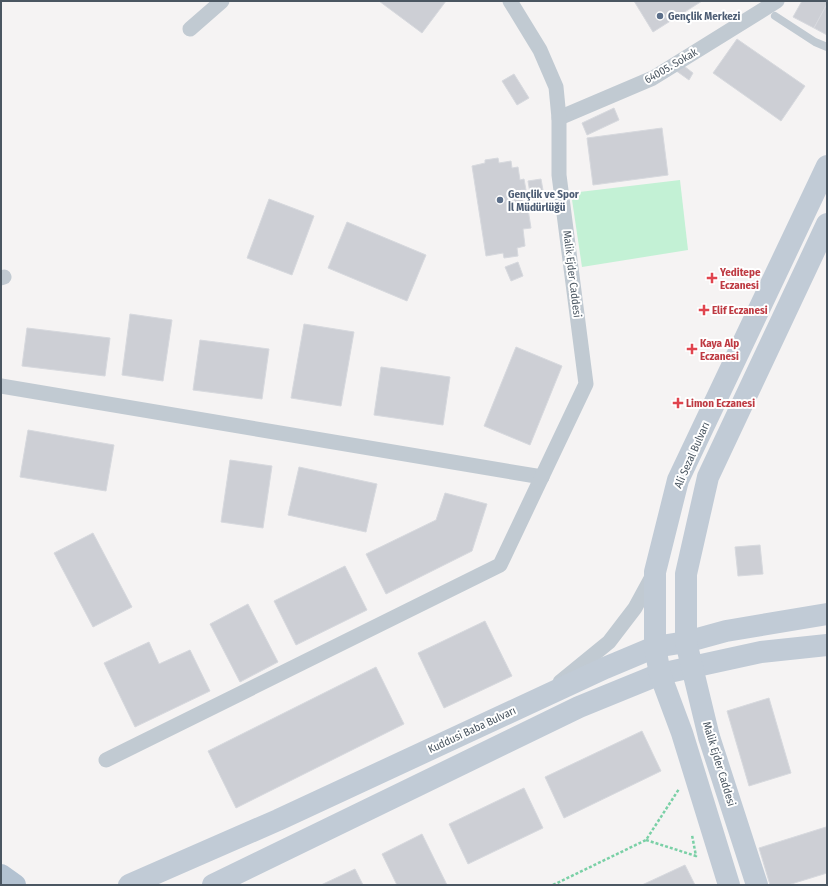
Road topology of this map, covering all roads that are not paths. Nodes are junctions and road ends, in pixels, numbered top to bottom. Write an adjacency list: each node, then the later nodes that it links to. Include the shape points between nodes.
1 (222, 1): 4 (street)
2 (510, 1): 6 (street, Malik Ejder Caddesi, via 540,50 556,87)
3 (776, 8): 5 (lane, via 815,42); 6 (street, 64005. Sokak, via 653,78)
4 (190, 29)
5 (827, 47)
6 (559, 118): 10 (street, Malik Ejder Caddesi, via 559,175 586,384)
7 (827, 166): 11 (main road, Ali Sezal Bulvarı, via 678,480)
8 (824, 237): 13 (main road, via 708,477 686,574)
9 (1, 386): 10 (street)
10 (542, 477): 19 (street, Malik Ejder Caddesi, via 500,565)
11 (655, 572): 15 (main road, Ali Sezal Bulvarı); 18 (street, via 635,608 610,642)
12 (827, 614): 13 (main road, Kuddusi Baba Bulvarı, via 726,631)
13 (686, 642): 15 (main road, Kuddusi Baba Bulvarı); 16 (main road, Malik Ejder Caddesi)
14 (827, 645): 16 (main road, via 761,652)
15 (655, 647): 17 (main road); 18 (main road, Kuddusi Baba Bulvarı)
16 (692, 667): 17 (main road); 25 (main road, Malik Ejder Caddesi, via 709,737)
17 (660, 674): 23 (main road, via 579,707); 24 (main road, via 682,733)
18 (542, 698): 22 (main road, Kuddusi Baba Bulvarı, via 278,820)
19 (106, 760)
20 (1, 875): 21 (main road)
21 (14, 885)
22 (129, 885)
23 (213, 885)
24 (729, 885)
25 (757, 885)

